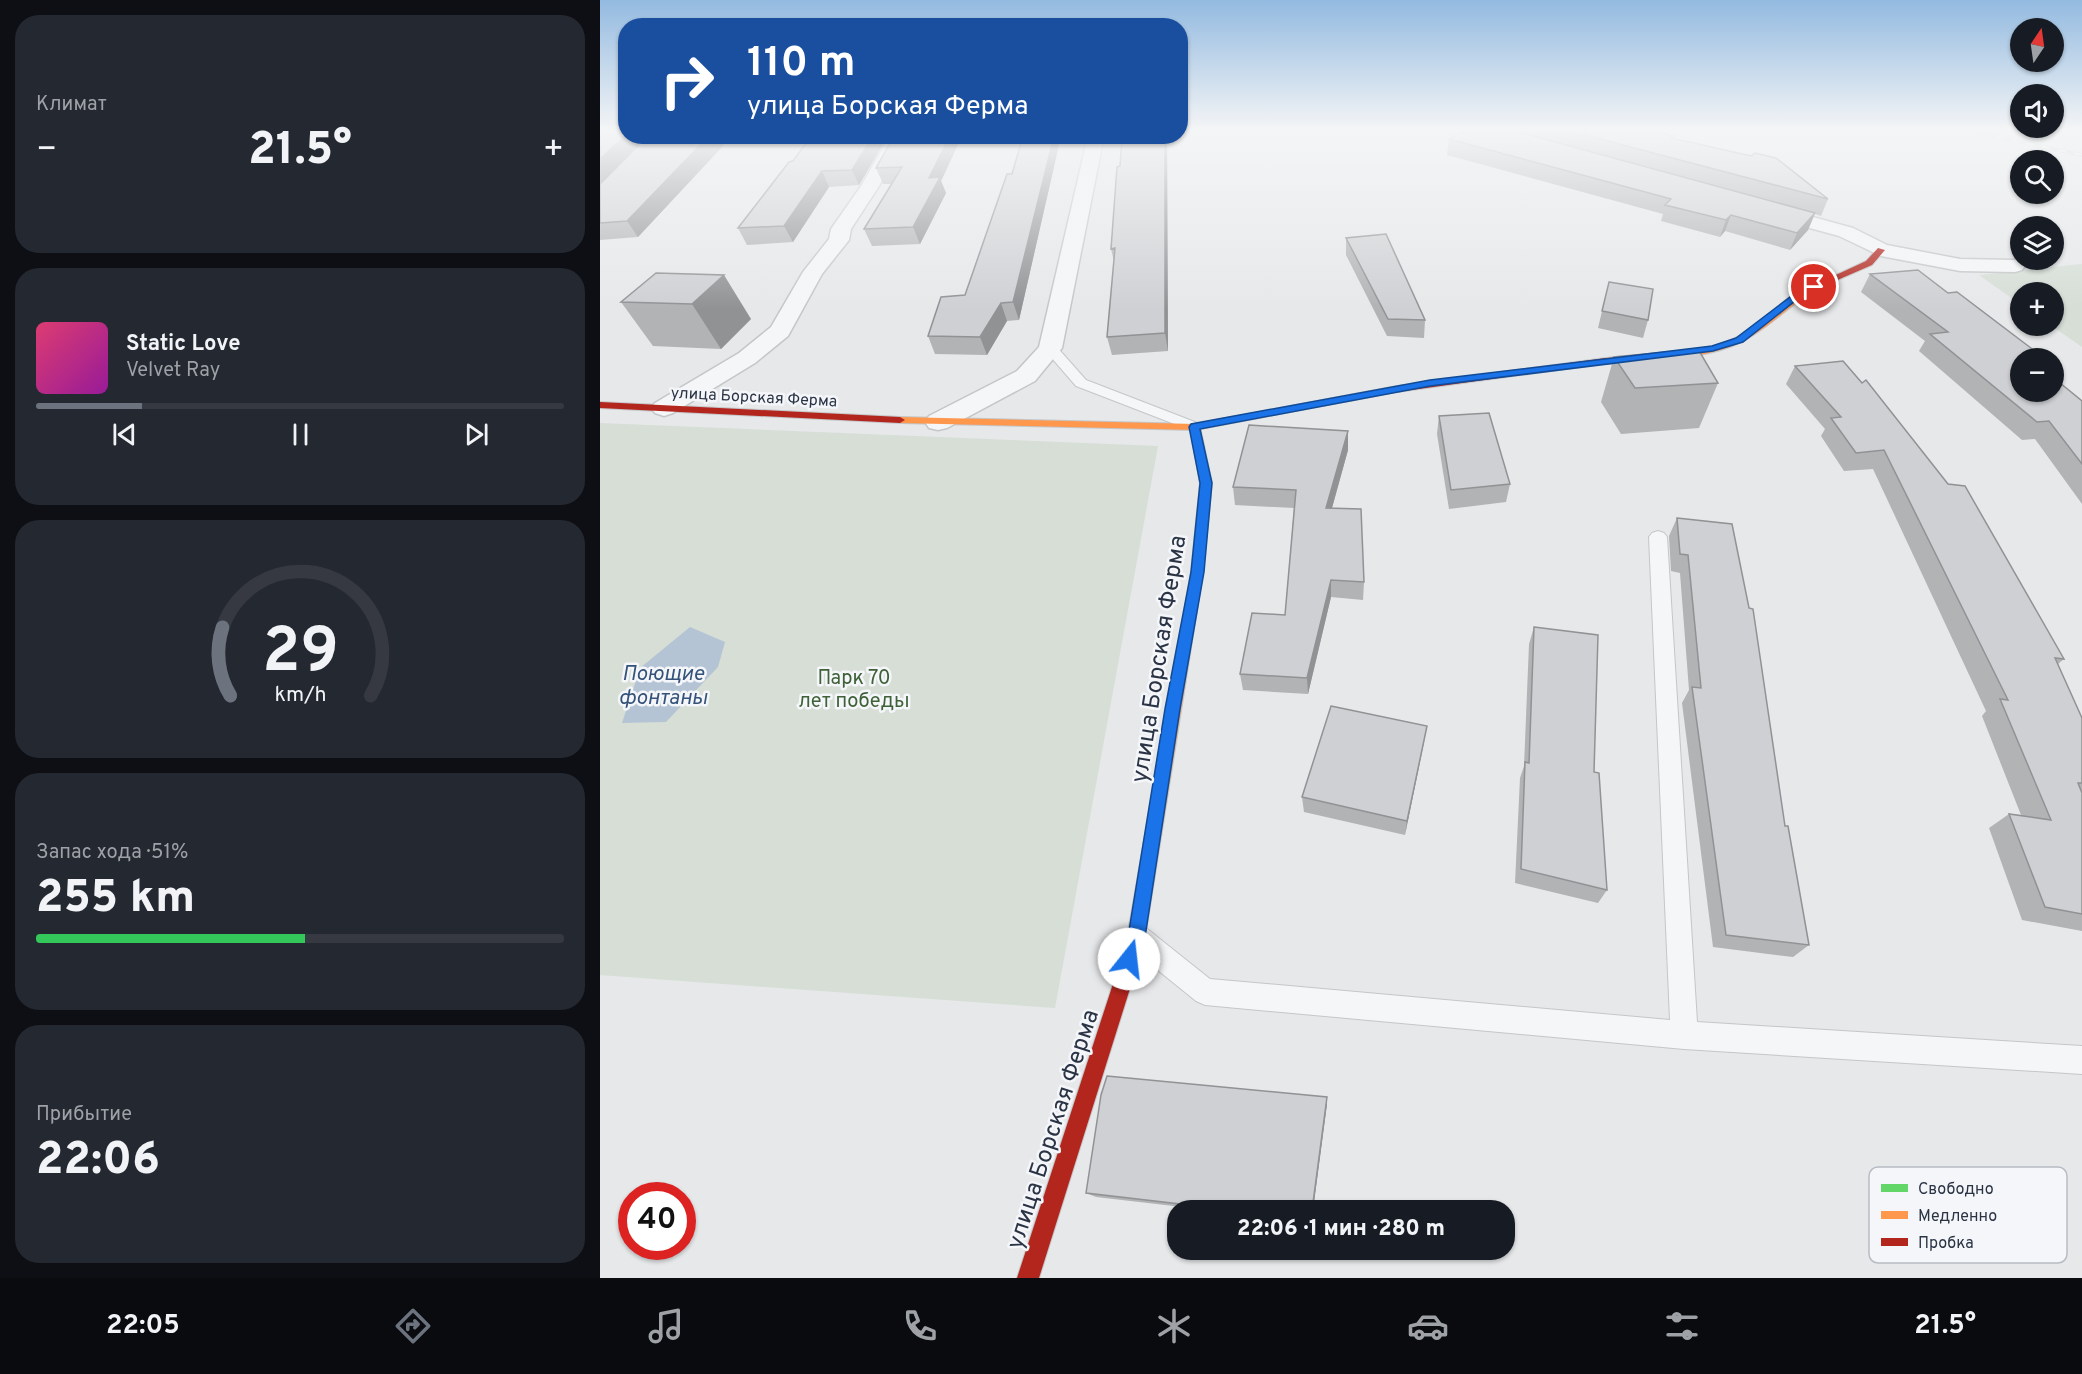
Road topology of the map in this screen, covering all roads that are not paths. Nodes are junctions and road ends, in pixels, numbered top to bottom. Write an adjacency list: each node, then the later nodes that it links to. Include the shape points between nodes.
1 (868, 190): 8 (street, via 841,229 839,240 813,272 780,331 747,358)
2 (1084, 190): 6 (street)
3 (1751, 206): 4 (street, via 1845,232)
4 (1881, 250): 5 (street, via 1960,266); 10 (street, улица Борская Ферма, via 1869,263 1801,292 1740,340 1713,348 1430,383)
5 (2010, 266)
6 (1050, 348): 9 (street, via 1026,376); 10 (lane, via 1081,383)
7 (600, 405): 8 (street, улица Борская Ферма)
8 (664, 408): 9 (street, улица Борская Ферма)
9 (938, 422): 10 (street, улица Борская Ферма)
10 (1194, 427): 12 (street, улица Борская Ферма, via 1206,483 1197,572)
11 (1658, 537): 13 (lane)
12 (1137, 937): 13 (lane, via 1205,992); 15 (street, улица Борская Ферма)
13 (1684, 1035): 14 (lane)
14 (2082, 1060)
15 (1028, 1278)

